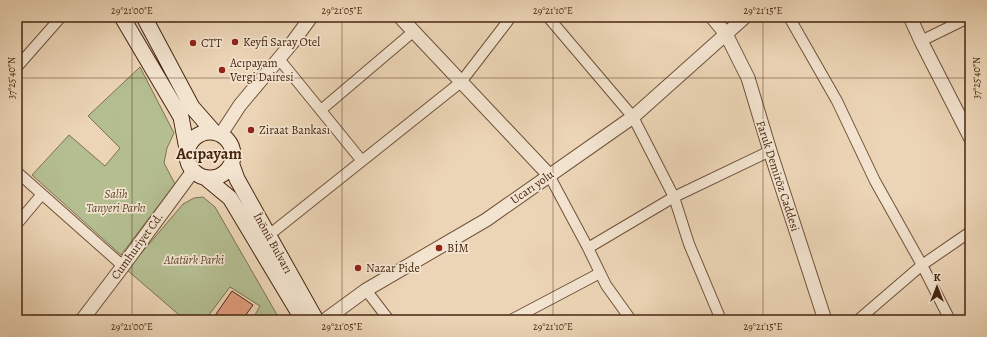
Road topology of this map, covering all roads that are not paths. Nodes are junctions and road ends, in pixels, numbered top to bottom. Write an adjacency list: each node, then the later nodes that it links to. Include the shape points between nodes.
1 (61, 17): 17 (street)
2 (122, 17): 23 (main road, via 181,118)
3 (144, 17): 21 (main road, via 192,107)
4 (310, 17): 16 (street)
5 (400, 17): 13 (street)
6 (511, 17): 18 (street)
7 (548, 17): 20 (street)
8 (712, 17): 14 (street, Faruk Demiröz Caddesi)
9 (746, 17): 14 (street, Ucarı yolu)
10 (789, 17): 37 (street)
11 (910, 17): 15 (street)
12 (970, 18): 15 (street)
13 (414, 31): 18 (street); 19 (street)
14 (726, 34): 20 (street, Ucarı yolu); 24 (street, Faruk Demiröz Caddesi, via 748,78)
15 (921, 41): 22 (street)
16 (279, 59): 19 (street); 21 (street)
17 (17, 68)
18 (461, 82): 25 (street); 29 (street)
19 (321, 110): 25 (street)
20 (633, 117): 29 (street, Ucarı yolu); 32 (street)
21 (218, 133): 23 (main road, via 207,132 195,137); 26 (main road, via 231,144 234,151)
22 (970, 137)
23 (187, 149): 27 (main road, via 188,165)
24 (770, 151): 32 (street); 49 (street, Faruk Demiröz Caddesi)
25 (362, 161): 35 (street)
26 (232, 165): 30 (main road, via 222,176); 35 (main road, İnönü Bulvarı)
27 (193, 171): 30 (main road); 38 (street, Cumhuriyet Cd.)
28 (17, 172): 31 (street)
29 (549, 175): 36 (street); 40 (street, Ucarı yolu, via 486,220)
30 (207, 178): 42 (main road, İnönü Bulvarı, via 230,198)
31 (42, 194): 33 (street); 38 (street)
32 (674, 197): 36 (street); 48 (street, via 688,244)
33 (17, 224)
34 (970, 232): 37 (street)
35 (268, 235): 43 (main road, İnönü Bulvarı)
36 (588, 248): 39 (street)
37 (922, 265): 50 (street); 51 (street)
38 (123, 266): 41 (street, Cumhuriyet Cd.)
39 (600, 273): 46 (street); 47 (street)
40 (366, 290): 44 (street, Ucarı yolu); 45 (street)
41 (83, 320)
42 (302, 320)
43 (316, 320)
44 (325, 320)
45 (389, 320)
46 (511, 320)
47 (631, 320)
48 (721, 320)
49 (825, 320)
50 (858, 320)
51 (950, 320)

